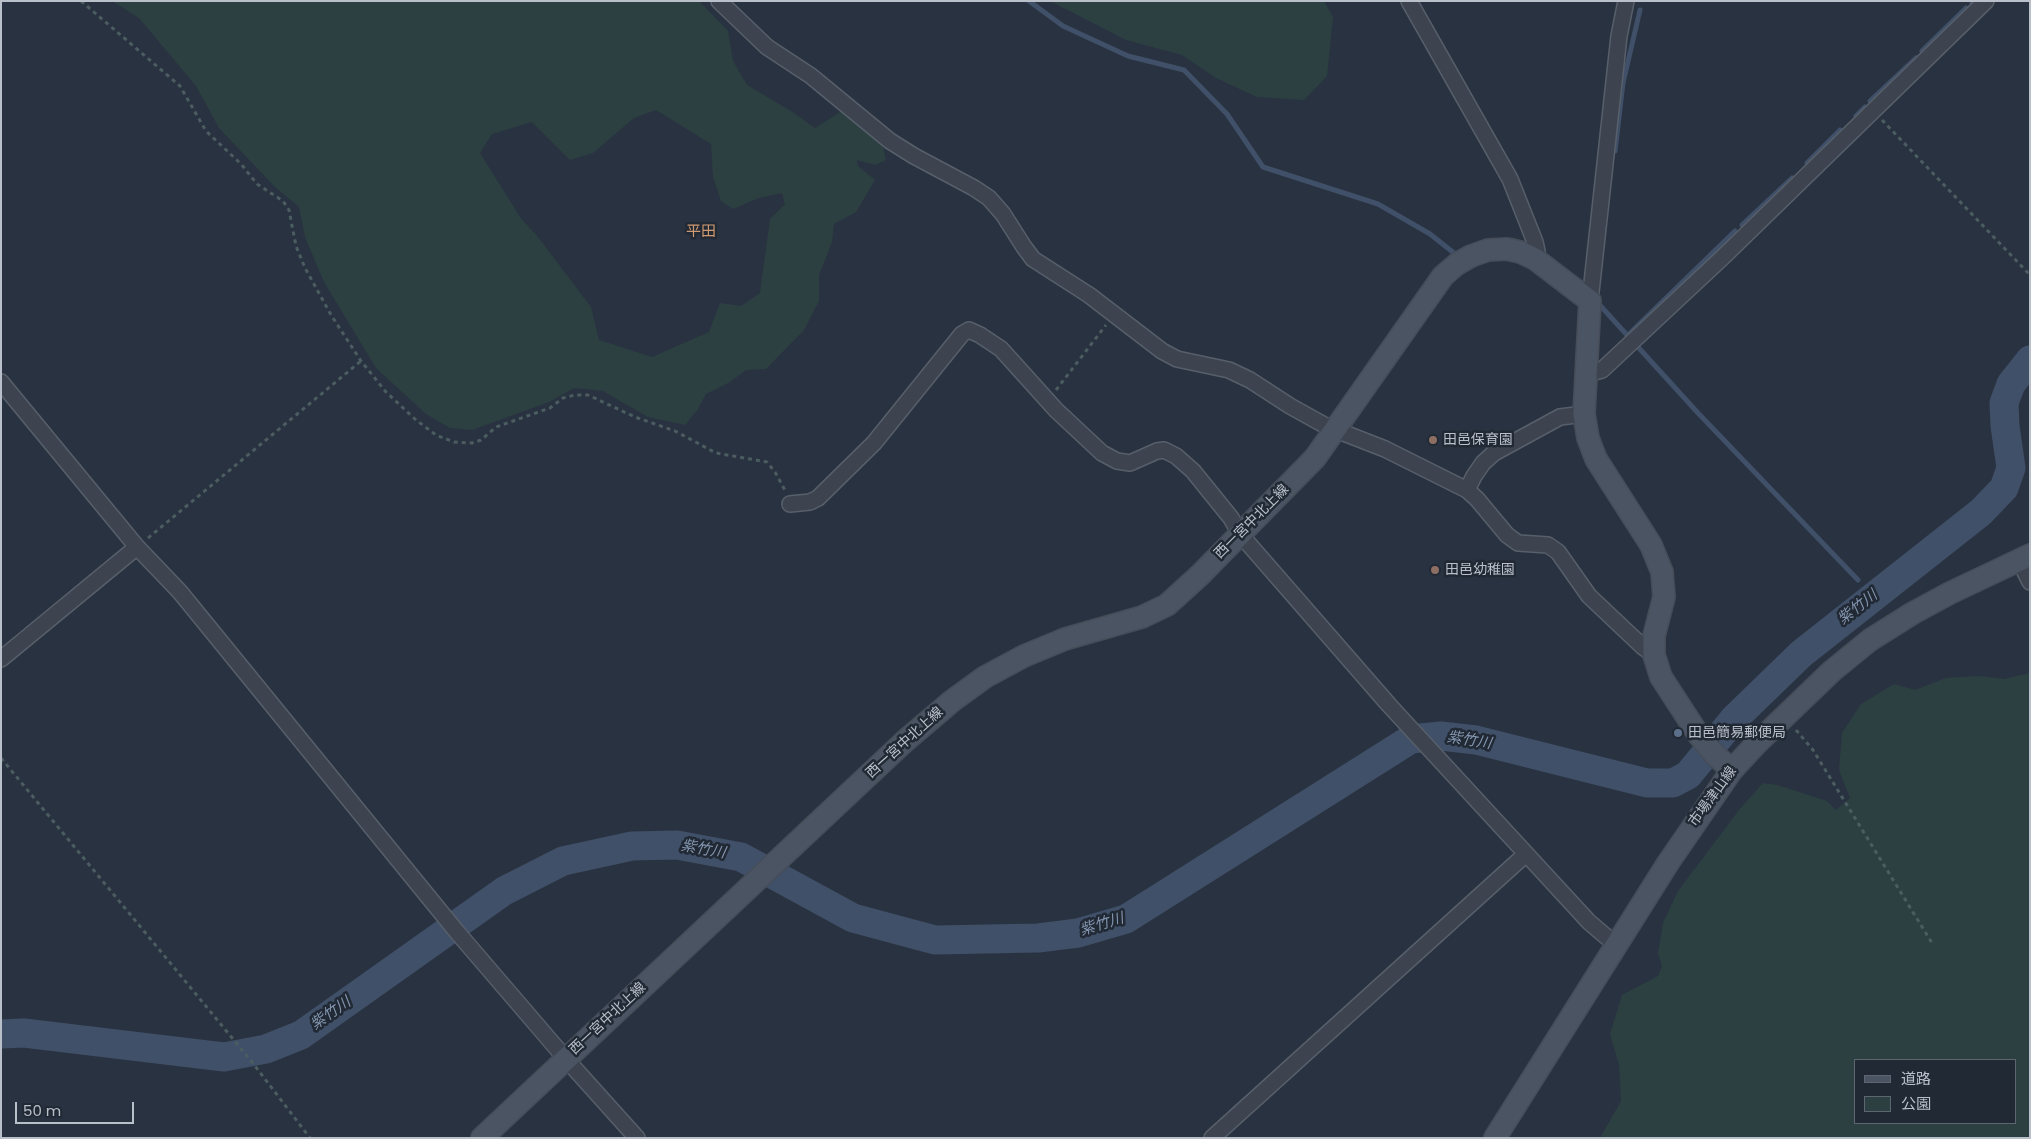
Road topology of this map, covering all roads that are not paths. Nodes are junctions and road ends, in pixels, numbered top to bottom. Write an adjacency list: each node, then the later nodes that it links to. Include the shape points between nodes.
1 (719, 1): 10 (street, via 766,47 811,76 890,141 989,198 1033,259 1090,295 1162,352 1176,359 1229,370)
2 (1409, 1): 5 (street, via 1510,179 1535,242)
3 (1626, 1): 6 (street, via 1619,36)
4 (1986, 1): 7 (street, via 1602,370)
5 (1536, 259): 6 (main road, 西一宮中北上線); 10 (main road, 西一宮中北上線, via 1507,249 1488,250 1457,264 1443,276)
6 (1590, 301): 7 (main road)
7 (1586, 374): 9 (main road)
8 (1, 382): 14 (street)
9 (1584, 414): 11 (street, via 1560,417 1494,453); 17 (main road, via 1596,459 1651,545 1662,572 1664,596 1654,636)
10 (1335, 430): 11 (street, via 1402,457); 13 (main road, 西一宮中北上線, via 1315,458)
11 (1466, 490): 17 (street, via 1506,535 1518,543 1548,544 1558,552 1589,596)
12 (790, 504): 13 (street, via 818,498 854,465 962,334 969,330 1001,349 1056,410 1102,453 1117,462 1130,462 1164,450 1176,456 1204,485)
13 (1240, 534): 20 (street); 22 (main road, 西一宮中北上線, via 1167,605 1142,617 1066,639 985,676 905,741)
14 (138, 547): 18 (street); 22 (street, via 180,592 457,932)
15 (2024, 557): 16 (street); 19 (main road, 市場津山線, via 1950,592 1870,640 1784,716)
16 (2030, 582)
17 (1654, 655): 19 (main road, via 1662,677 1698,734)
18 (1, 659)
19 (1732, 770): 21 (main road, 市場津山線)
20 (1526, 854): 21 (street, via 1593,927); 25 (street)
21 (1616, 946): 26 (main road, 市場津山線)
22 (566, 1059): 23 (main road, 西一宮中北上線); 24 (street)
23 (482, 1138)
24 (636, 1138)
25 (1212, 1138)
26 (1495, 1138)

